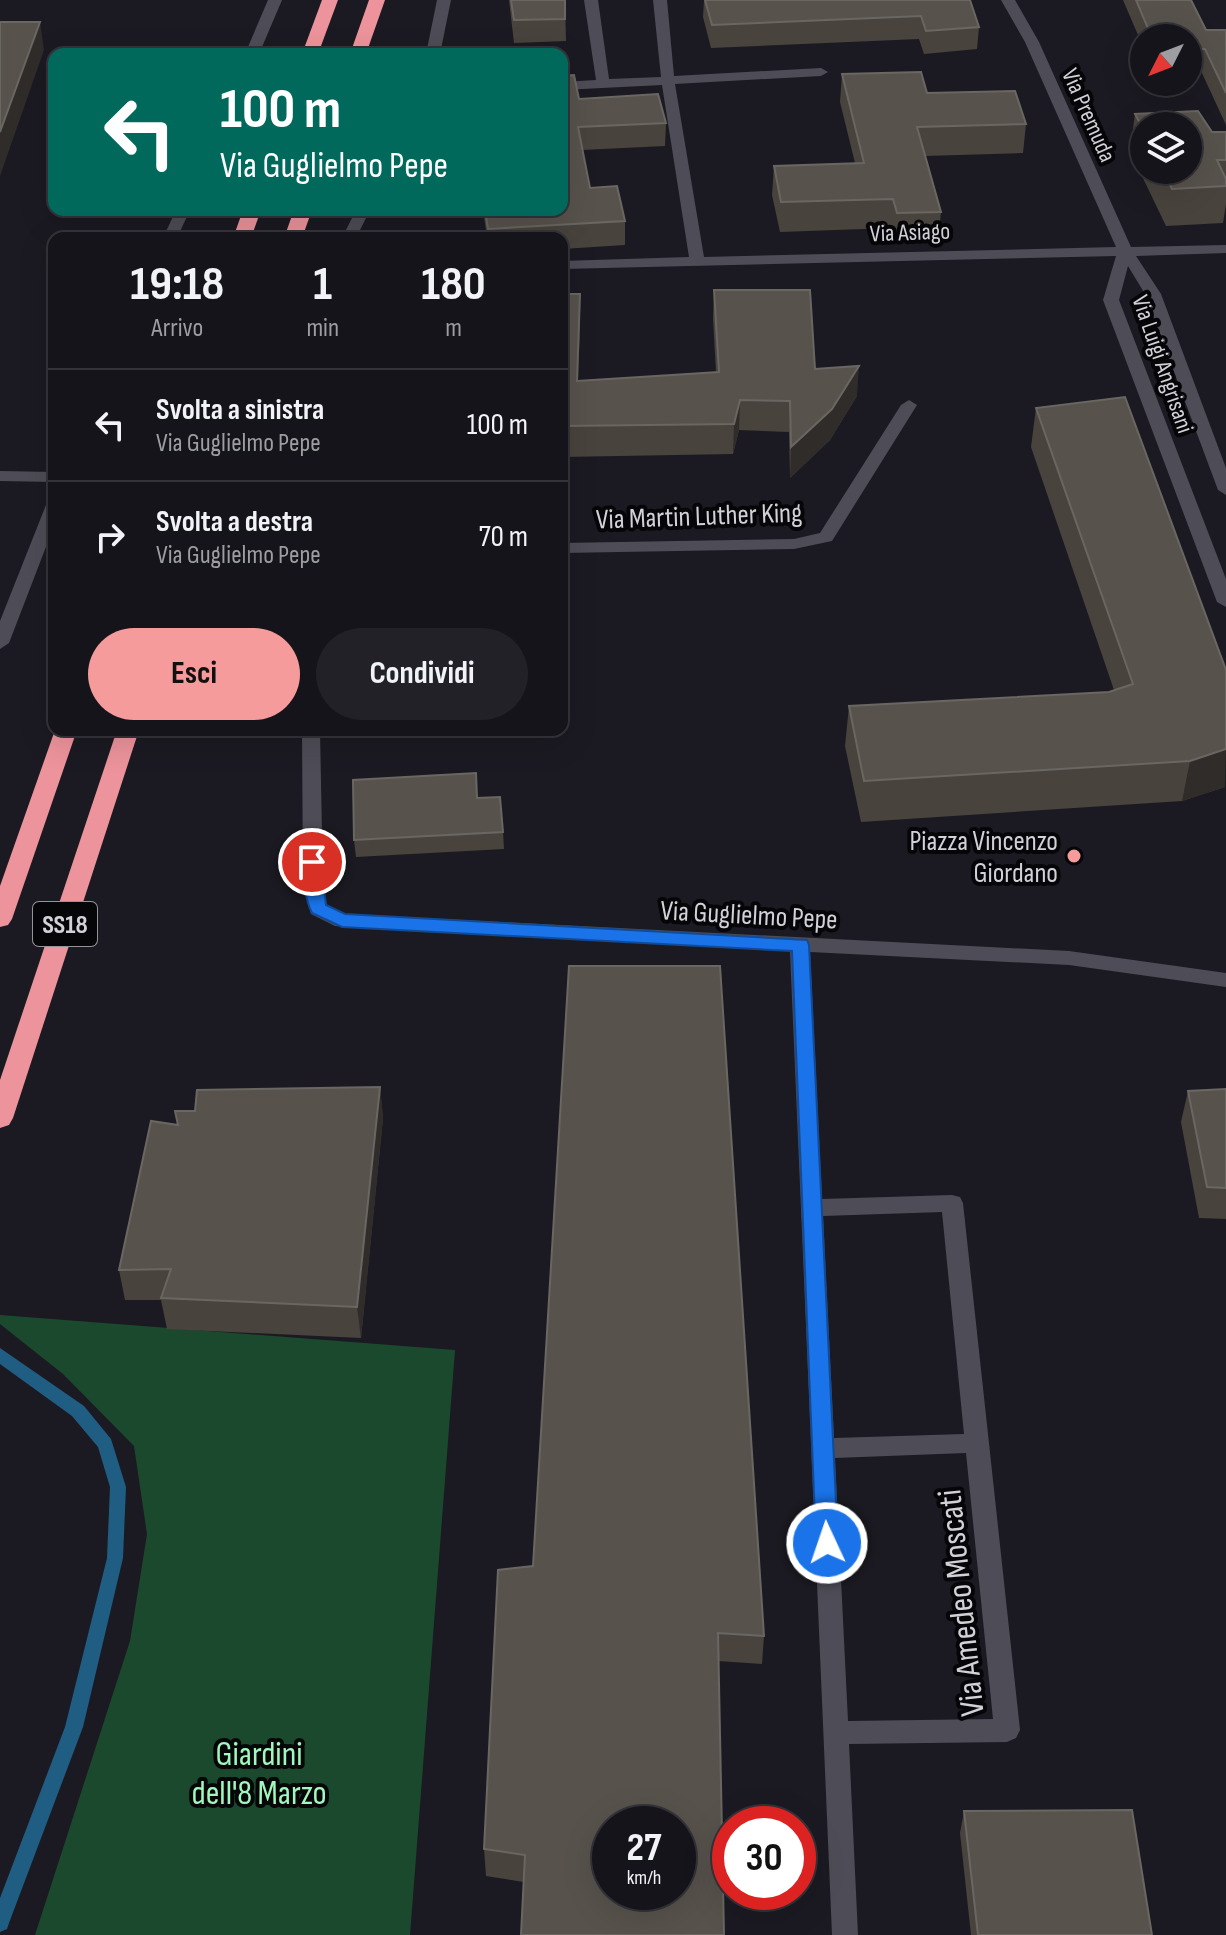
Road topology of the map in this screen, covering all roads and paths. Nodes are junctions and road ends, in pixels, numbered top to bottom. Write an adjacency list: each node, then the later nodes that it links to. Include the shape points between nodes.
1 (275, 0): 8 (street)
2 (330, 0): 9 (highway)
3 (377, 0): 10 (highway)
4 (444, 0): 11 (street)
5 (591, 0): 14 (street)
6 (660, 0): 13 (street)
7 (1008, 0): 17 (street, Via Premuda)
8 (255, 48)
9 (312, 48)
10 (360, 48)
11 (434, 48)
12 (821, 72): 13 (street)
13 (668, 80): 14 (street); 18 (street)
14 (603, 84): 15 (street)
15 (568, 86)
16 (1226, 249): 17 (street, Via Asiago)
17 (1125, 250): 18 (street, Via Asiago); 23 (street, Via Luigi Angrisani, via 1153,294); 26 (street, Via Luigi Angrisani, via 1111,300)
18 (697, 262): 19 (street, Via Asiago)
19 (568, 265)
20 (909, 405): 25 (street, Via Martin Luther King, via 826,537 794,544)
21 (0, 476): 22 (street)
22 (48, 477)
23 (1226, 490)
24 (48, 520): 27 (street)
25 (568, 548)
26 (1226, 602)
27 (0, 643)
28 (64, 736): 31 (highway, SS18)
29 (126, 736): 34 (highway, SS18)
30 (311, 736): 32 (street, Via Guglielmo Pepe, via 313,886 318,909 342,921)
31 (0, 919)
32 (800, 945): 33 (street, Via Guglielmo Pepe, via 1069,958); 35 (street)
33 (1226, 980)
34 (0, 1118)
35 (812, 1208): 36 (street, Via Amedeo Moscati, via 952,1203); 37 (street)
36 (977, 1443): 37 (street); 38 (street, Via Amedeo Moscati, via 1007,1730)
37 (823, 1448): 38 (street)
38 (836, 1733): 39 (street)
39 (845, 1935)

